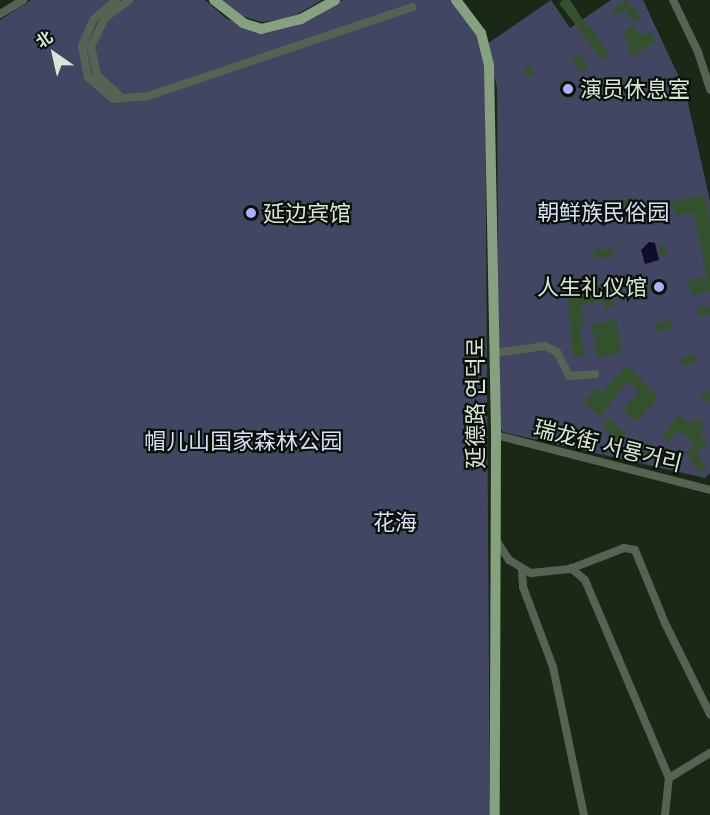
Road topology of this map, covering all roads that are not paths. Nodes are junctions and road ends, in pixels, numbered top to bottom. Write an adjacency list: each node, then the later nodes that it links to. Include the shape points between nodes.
1 (23, 0): 9 (street)
2 (116, 0): 11 (street, via 89,27 82,55 94,85 113,99)
3 (129, 0): 11 (street, via 105,18 91,46 97,75)
4 (214, 0): 5 (main road, via 243,23 261,29 301,19)
5 (335, 0)
6 (456, 0): 12 (main road, 延德路 연덕로, via 481,33 489,66)
7 (673, 0): 10 (street, via 698,52)
8 (412, 7): 11 (street, via 148,96)
9 (0, 14)
10 (710, 90)
11 (122, 98)
12 (495, 353): 13 (street, via 545,346 557,352 569,376); 14 (main road, 延德路 연덕로)
13 (595, 374)
14 (496, 435): 15 (street, 瑞龙街 서룡거리); 16 (main road, 延德路 연덕로)
15 (710, 490)
16 (494, 534): 18 (street, via 501,550); 22 (main road, 延德路 연덕로)
17 (571, 568): 18 (street); 19 (street, via 624,548 635,550 665,623); 21 (street, via 585,580)
18 (522, 571): 23 (street, via 523,586 553,667)
19 (710, 714)
20 (710, 753): 21 (street)
21 (669, 778): 24 (street)
22 (495, 815)
23 (584, 815)
24 (665, 815)

